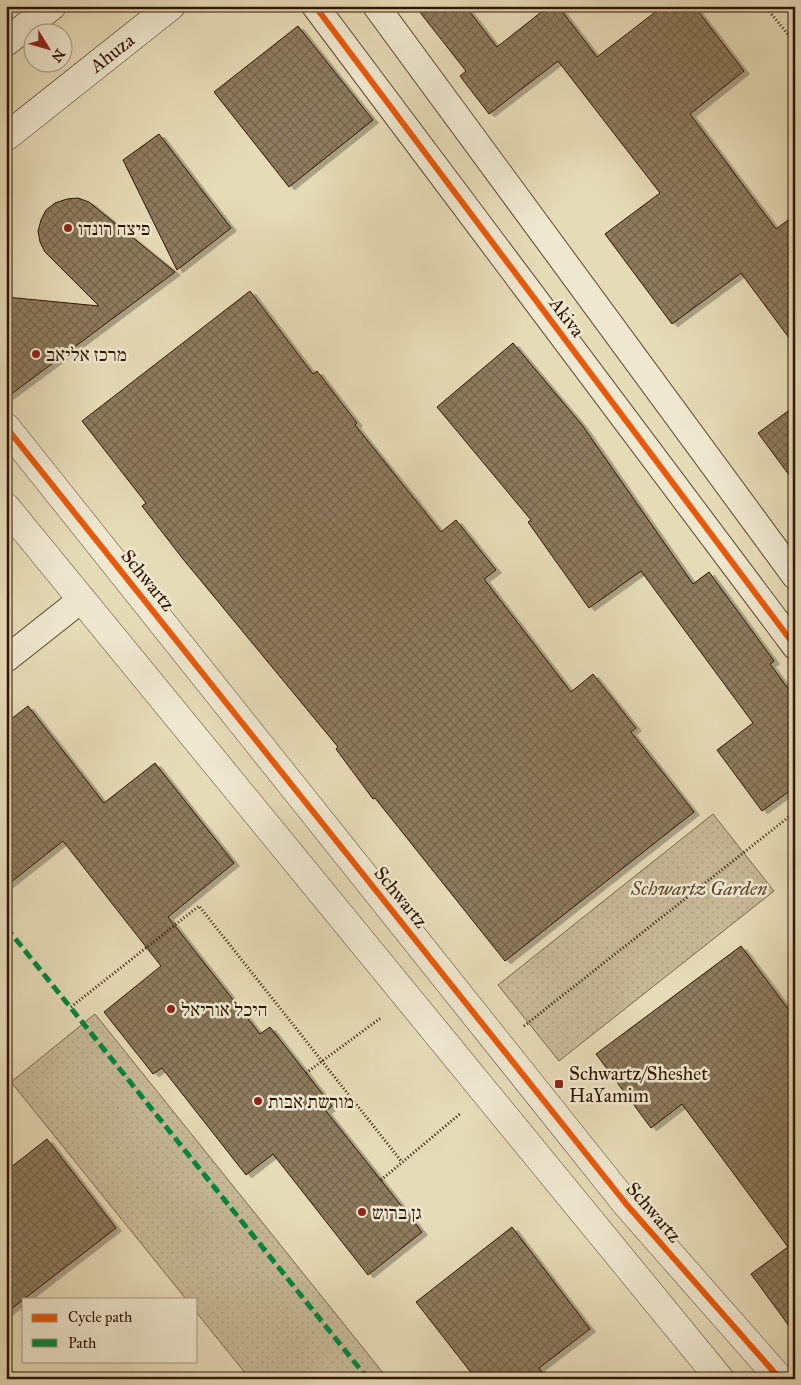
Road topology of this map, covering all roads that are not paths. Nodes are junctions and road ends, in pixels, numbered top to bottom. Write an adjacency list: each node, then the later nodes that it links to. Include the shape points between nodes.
1 (52, 6): 5 (street)
2 (171, 6): 6 (street, Ahuza)
3 (315, 6): 11 (street, Akiva)
4 (376, 6): 9 (street, Akiva)
5 (6, 42)
6 (6, 137)
7 (6, 427): 14 (street, Schwartz, via 628,1204)
8 (6, 507): 10 (street)
9 (795, 576)
10 (82, 599): 12 (street); 13 (street)
11 (795, 646)
12 (6, 659)
13 (720, 1379)
14 (780, 1379)

